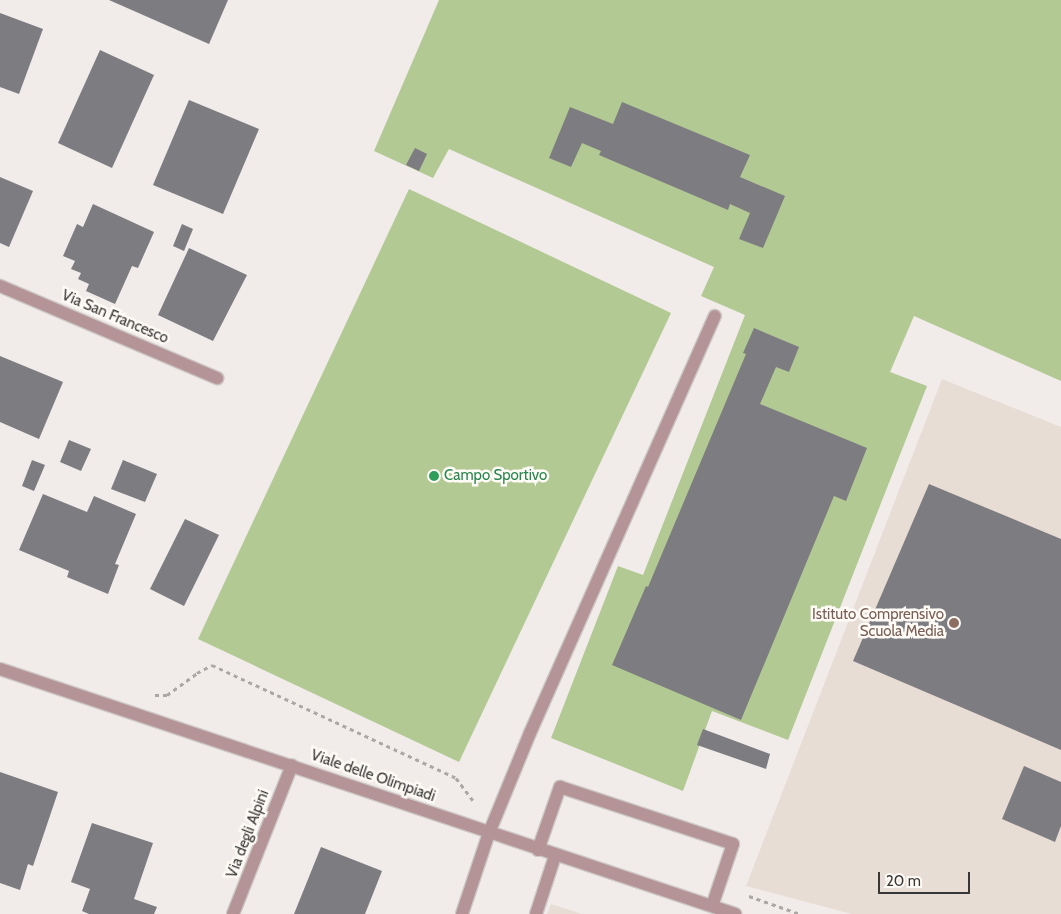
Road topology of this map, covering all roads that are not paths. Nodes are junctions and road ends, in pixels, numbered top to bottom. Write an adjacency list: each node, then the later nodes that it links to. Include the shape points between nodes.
1 (0, 286): 3 (street, Via San Francesco)
2 (715, 316): 6 (street)
3 (216, 378)
4 (0, 669): 5 (street, Viale delle Olimpiadi)
5 (292, 765): 6 (street, Viale delle Olimpiadi); 10 (street, Via degli Alpini)
6 (489, 833): 7 (street, Viale delle Olimpiadi); 11 (street)
7 (538, 850): 8 (street, Viale delle Olimpiadi); 9 (street, via 560,787 733,844)
8 (555, 856): 9 (street, Viale delle Olimpiadi); 12 (street)
9 (712, 906): 13 (street, Viale delle Olimpiadi)
10 (233, 914)
11 (462, 914)
12 (536, 914)
13 (735, 914)

